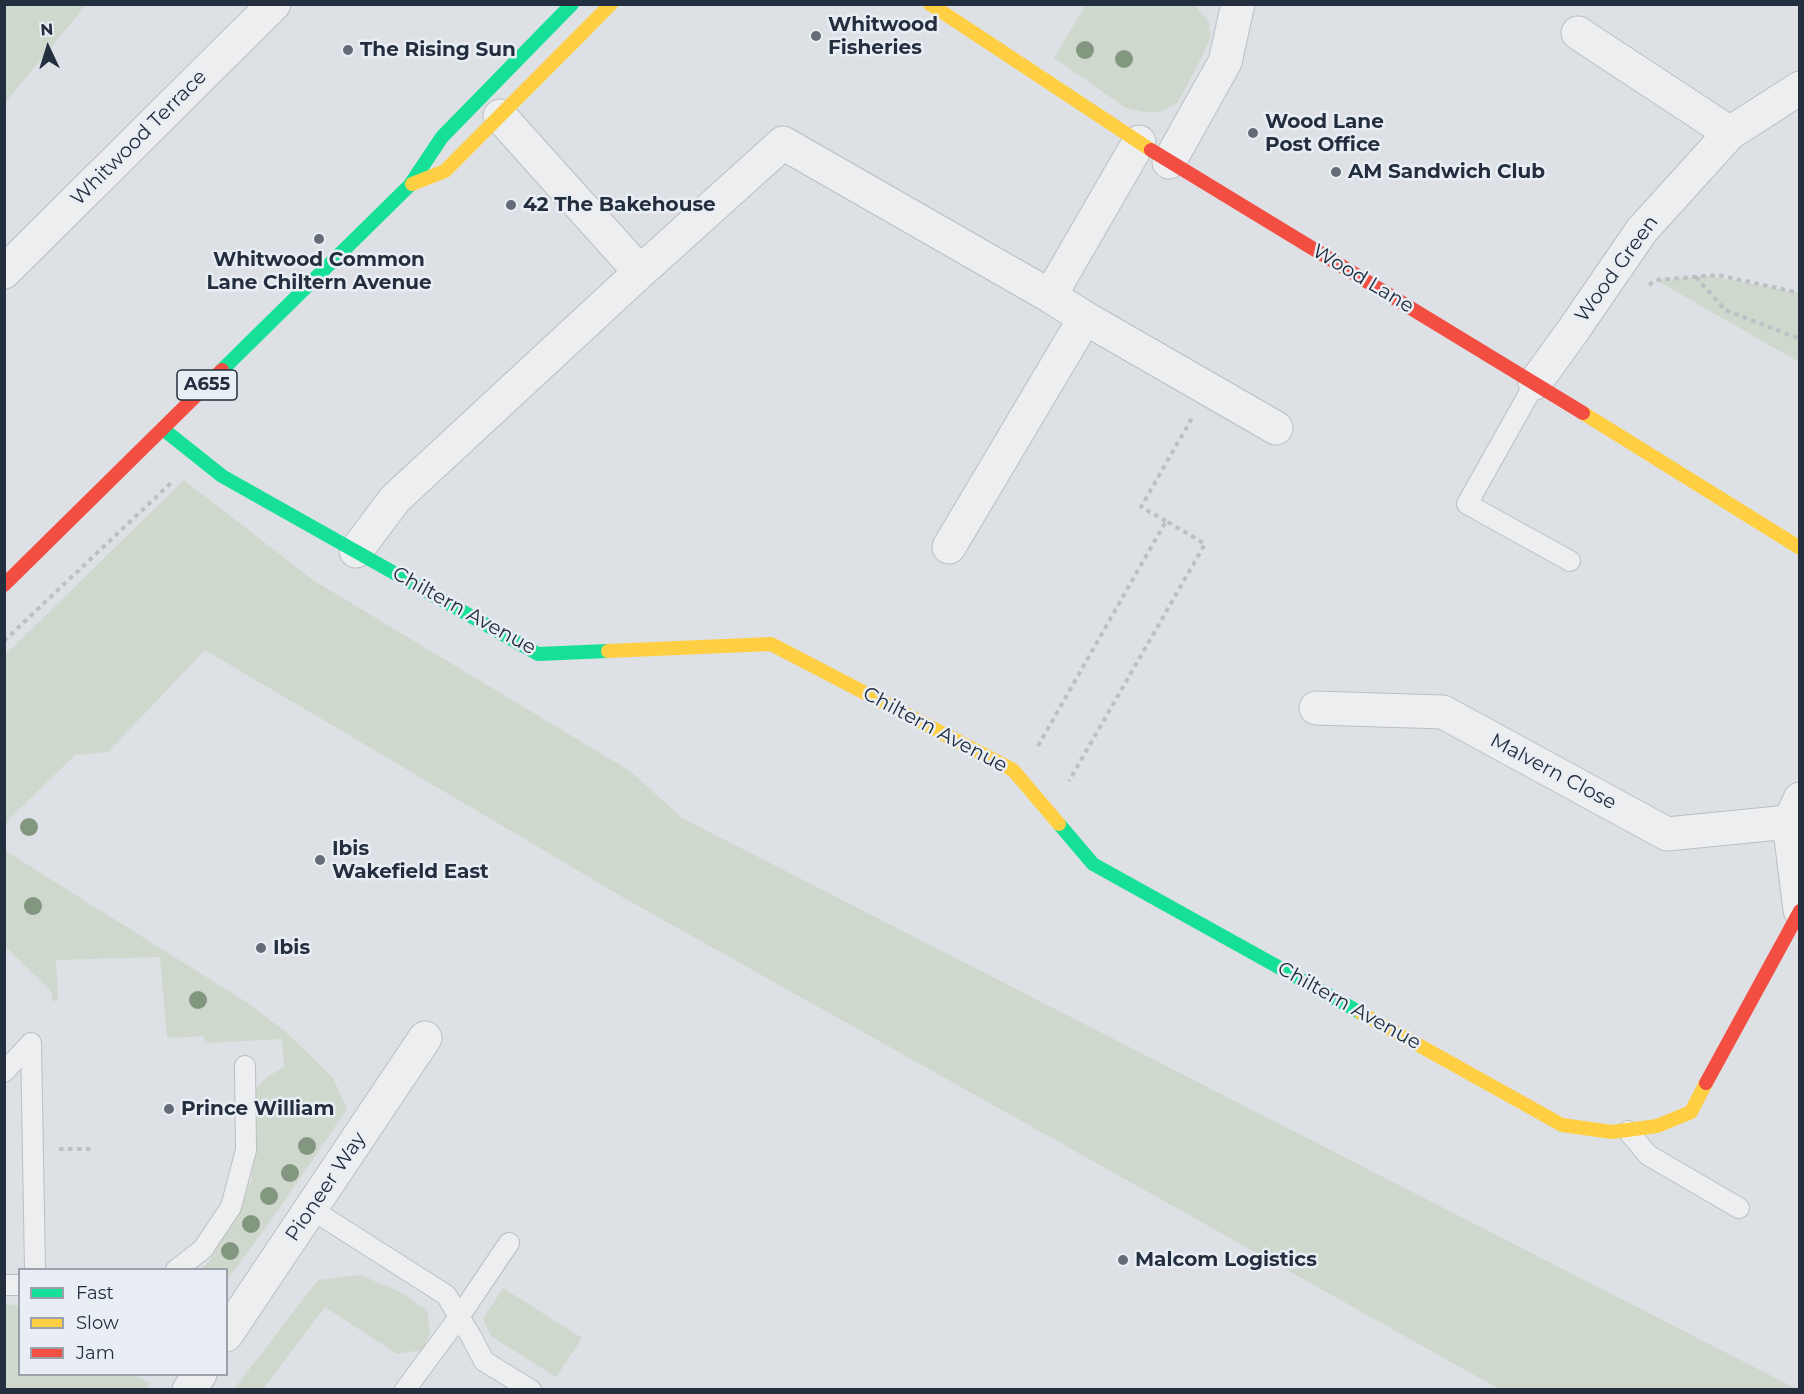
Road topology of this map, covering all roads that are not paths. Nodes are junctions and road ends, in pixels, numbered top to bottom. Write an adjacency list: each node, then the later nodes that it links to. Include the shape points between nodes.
1 (274, 4): 13 (street, Whitwood Terrace)
2 (610, 4): 8 (street, A655)
3 (930, 4): 10 (street, Wood Lane)
4 (1238, 5): 11 (street, via 1225,62)
5 (566, 7): 12 (street, A655, via 442,136)
6 (1578, 33): 9 (street)
7 (1800, 88): 9 (street, Wood Green)
8 (500, 116): 12 (street, A655, via 445,171); 14 (street)
9 (1730, 133): 17 (street, Wood Green, via 1641,230)
10 (1139, 142): 11 (street, Wood Lane); 15 (street)
11 (1169, 162): 17 (street, Wood Lane)
12 (410, 185): 19 (street, A655)
13 (4, 272)
14 (640, 272): 15 (street, via 783,143); 22 (street, via 395,499)
15 (1050, 296): 16 (street)
16 (1085, 318): 18 (street); 20 (street)
17 (1535, 383): 21 (street, Wood Lane); 23 (lane, via 1467,504)
18 (1276, 428)
19 (163, 429): 22 (street, Chiltern Avenue, via 222,476); 24 (street, A655)
20 (949, 547)
21 (1800, 548)
22 (356, 551): 31 (street, Chiltern Avenue, via 538,654 771,644 1013,770 1093,864 1562,1125)
23 (1570, 561)
24 (4, 585)
25 (1316, 708): 26 (street, Malvern Close, via 1443,712 1667,834)
26 (1794, 810): 27 (street, Chiltern Avenue)
27 (1800, 911): 31 (street, Chiltern Avenue, via 1691,1112 1657,1126)
28 (425, 1038): 33 (street, Pioneer Way)
29 (244, 1066): 36 (lane, via 246,1150 231,1207 203,1249)
30 (4, 1072): 35 (lane, via 31,1043)
31 (1628, 1131): 32 (lane, via 1648,1155)
32 (1739, 1208)
33 (311, 1209): 37 (lane, via 446,1295); 38 (street, Pioneer Way)
34 (509, 1243): 37 (lane)
35 (35, 1268)
36 (177, 1268)
37 (459, 1317): 41 (lane); 42 (lane, via 484,1361)
38 (228, 1332)
39 (199, 1376): 40 (street)
40 (189, 1389)
41 (405, 1389)
42 (531, 1389)

